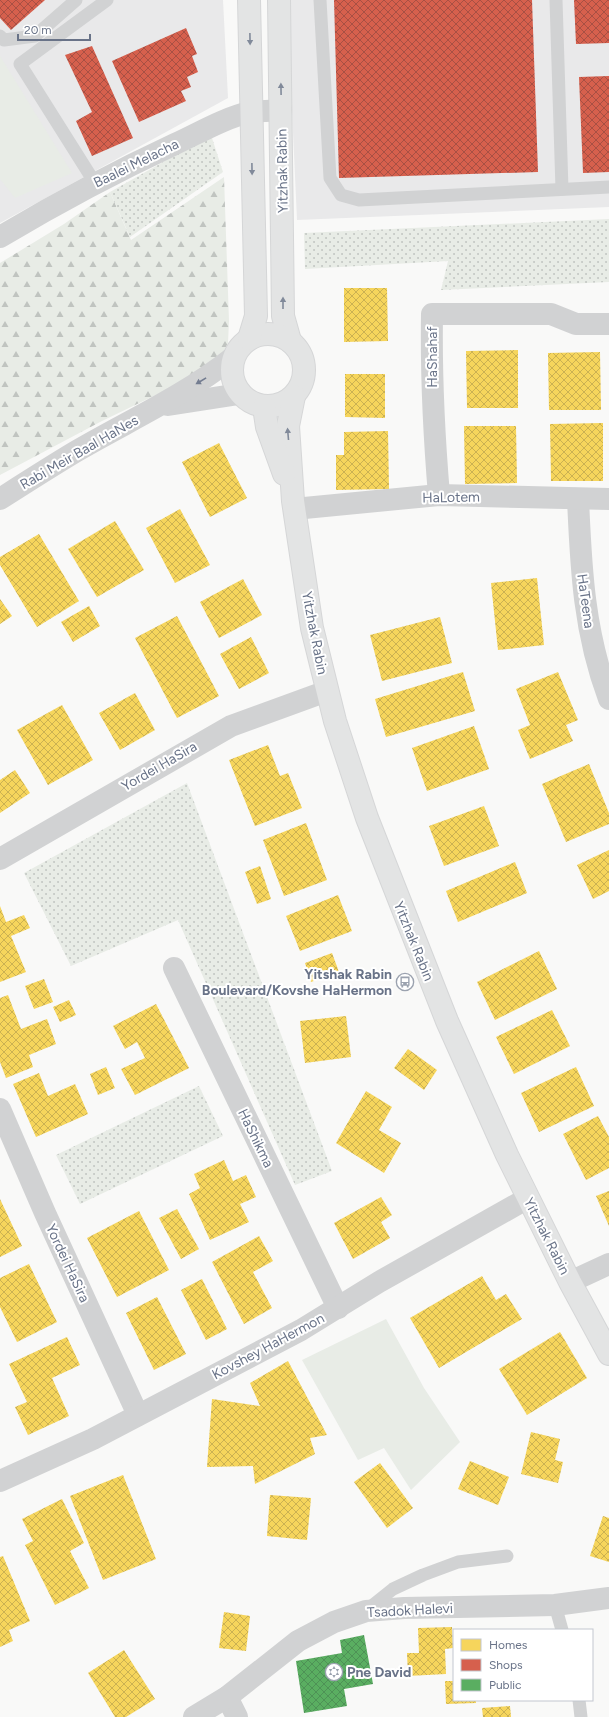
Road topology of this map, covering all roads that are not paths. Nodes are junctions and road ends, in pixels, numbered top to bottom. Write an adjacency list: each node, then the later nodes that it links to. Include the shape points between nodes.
1 (76, 0): 7 (lane, via 35,36 4,40)
2 (107, 0): 10 (lane, via 20,64)
3 (249, 0): 9 (street, one-way to 9)
4 (279, 0): 8 (street, Yitzhak Rabin, one-way to 4)
5 (320, 0): 12 (lane, via 330,178 341,195 358,200)
6 (556, 0): 12 (lane)
7 (0, 36)
8 (281, 110): 9 (street, Baalei Melacha); 16 (street, Yitzhak Rabin, one-way to 8, via 283,316)
9 (251, 112): 10 (street, Baalei Melacha, via 209,128); 15 (street, one-way to 15, via 256,316)
10 (94, 183): 13 (street, Baalei Melacha)
11 (609, 187): 12 (lane)
12 (562, 189)
13 (0, 238)
14 (609, 324): 22 (street, HaShahaf, via 576,324 551,314 432,314 433,417)
15 (249, 339): 16 (street, via 260,334 273,334); 17 (street)
16 (290, 341): 19 (street, via 301,355 304,366 304,377)
17 (232, 358): 18 (street, via 233,382); 20 (street, Rabi Meir Baal HaNes, one-way to 20, via 209,377)
18 (240, 394): 20 (street, Rabi Meir Baal HaNes); 21 (street)
19 (294, 396): 21 (street, via 275,406); 26 (street, Yitzhak Rabin, one-way to 19, via 288,426)
20 (159, 406): 23 (street, Rabi Meir Baal HaNes, via 75,452)
21 (264, 407): 26 (street, Yitzhak Rabin, via 267,427)
22 (439, 495): 24 (street, HaLotem); 26 (street, HaLotem)
23 (0, 499)
24 (578, 499): 25 (street, HaLotem); 28 (street, HaTeena, via 581,574 588,624)
25 (609, 499)
26 (294, 505): 27 (street, Yitzhak Rabin, via 312,628)
27 (326, 691): 29 (street, Yordei HaSira, via 230,726); 32 (street, Yitzhak Rabin, via 367,818 446,1021)
28 (609, 699)
29 (0, 859)
30 (174, 968): 35 (street, HaShikma)
31 (0, 1109): 37 (street, Yordei HaSira)
32 (528, 1198): 34 (street, Yitzhak Rabin); 35 (street, Kovshey HaHermon)
33 (609, 1264): 34 (street)
34 (570, 1282): 36 (street, Yitzhak Rabin)
35 (338, 1308): 37 (street, Kovshey HaHermon)
36 (609, 1354)
37 (138, 1415): 38 (street, Kovshey HaHermon, via 93,1439)
38 (0, 1481)
39 (507, 1556): 42 (lane, via 458,1562 423,1575 393,1589)
40 (609, 1598): 41 (street, Tsadok Halevi)
41 (555, 1605): 42 (street, Tsadok Halevi); 43 (lane)
42 (366, 1611): 44 (street, Tsadok Halevi, via 334,1622 298,1641)
43 (562, 1629)
44 (228, 1697): 46 (street, Tsadok Halevi); 47 (street)
45 (578, 1701): 48 (lane)
46 (194, 1717)
47 (237, 1717)
48 (581, 1717)

